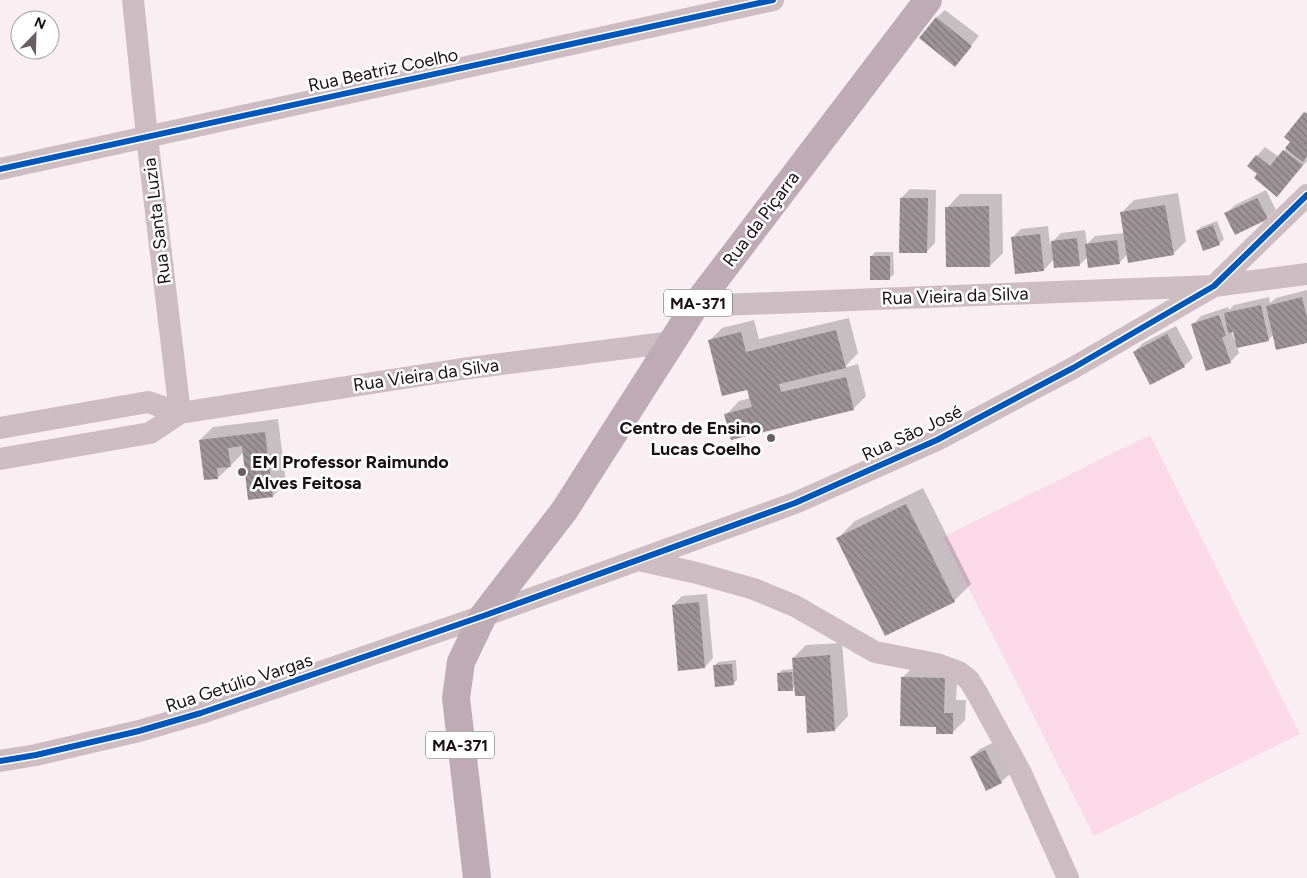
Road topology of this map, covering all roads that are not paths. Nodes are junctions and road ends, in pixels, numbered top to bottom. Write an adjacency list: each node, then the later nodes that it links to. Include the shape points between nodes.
1 (133, 0): 4 (street, Rua Santa Luzia)
2 (773, 0): 4 (street, Rua Beatriz Coelho)
3 (928, 0): 9 (main road, Rua da Piçarra / MA-371)
4 (147, 137): 5 (street, Rua Beatriz Coelho); 11 (street, Rua Santa Luzia)
5 (0, 168)
6 (1307, 195): 8 (street, Rua São José)
7 (1307, 274): 8 (street, Rua Vieira da Silva)
8 (1214, 286): 9 (street, Rua Vieira da Silva); 14 (street, Rua São José, via 1073,368 937,440 795,503)
9 (695, 306): 10 (main road, Rua da Piçarra / MA-371)
10 (673, 342): 11 (street, Rua Vieira da Silva, via 462,369); 15 (main road, Rua da Piçarra / MA-371, via 564,511)
11 (180, 413): 12 (street, Rua Vieira da Silva, via 148,402); 13 (street, Rua Vieira da Silva, via 150,433)
12 (0, 428)
13 (0, 458)
14 (638, 560): 15 (street, Rua São José); 18 (street, via 754,588 794,606 875,652 937,664 959,672 977,693 1021,773)
15 (483, 616): 16 (street, Rua Getúlio Vargas, via 201,713 139,731); 17 (main road, MA-371, via 461,662 456,698)
16 (0, 761)
17 (477, 878)
18 (1068, 878)

